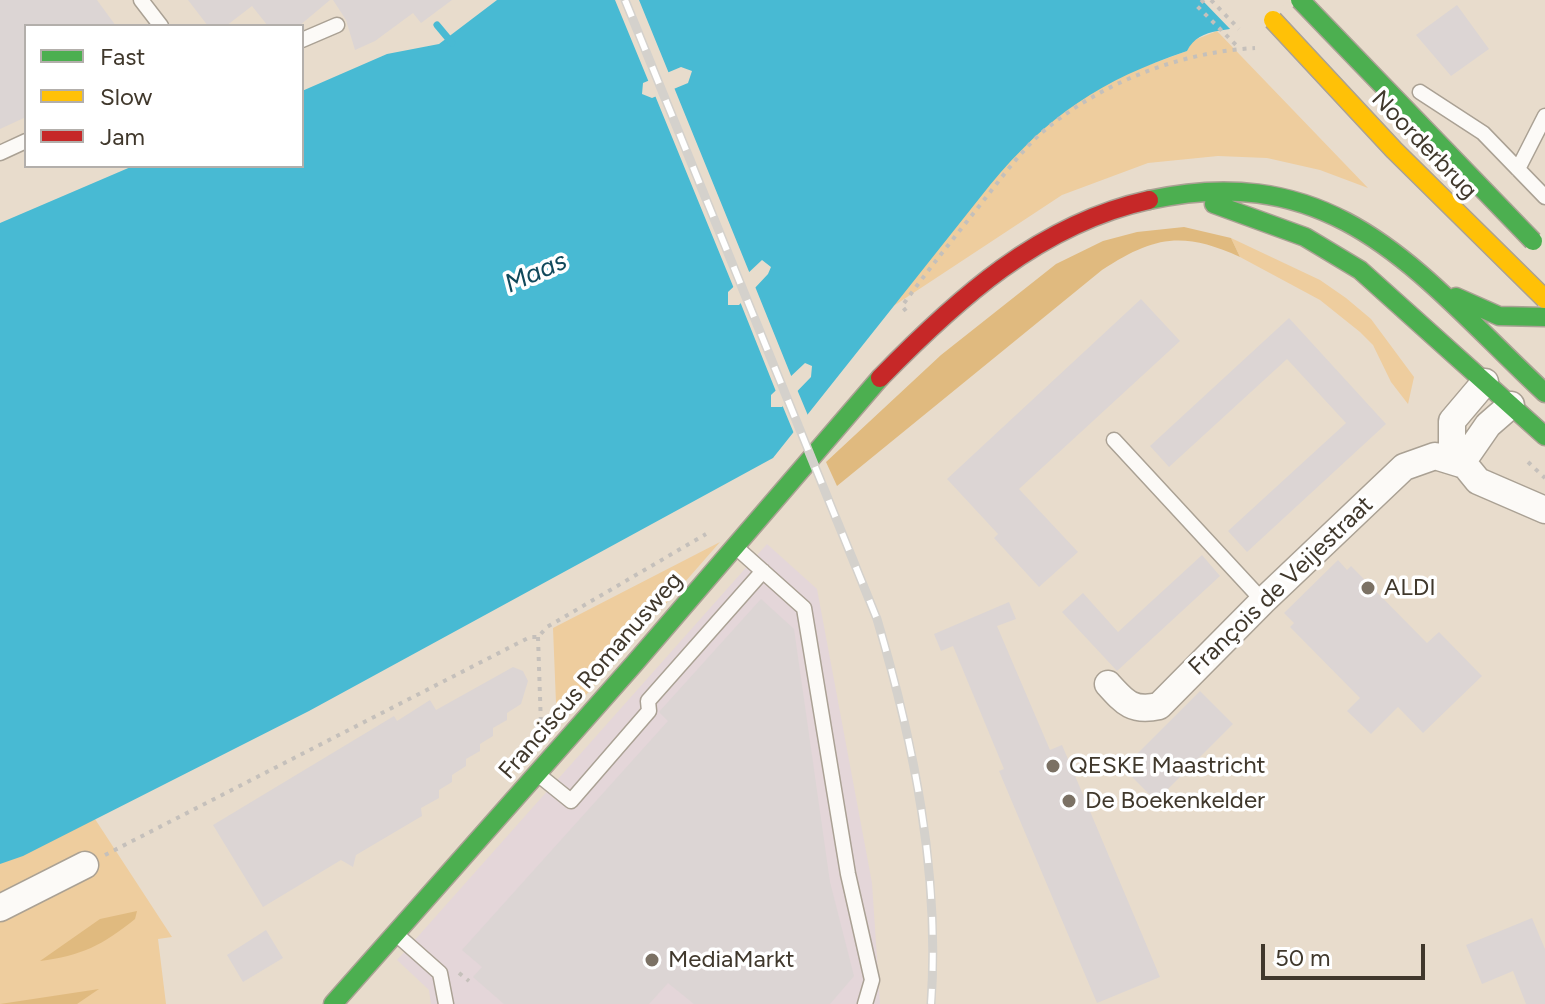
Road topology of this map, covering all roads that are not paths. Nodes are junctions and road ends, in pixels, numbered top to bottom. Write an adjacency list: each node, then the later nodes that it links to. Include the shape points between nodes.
1 (141, 0): 4 (lane)
2 (1300, 0): 14 (street, Noorderbrug, bridge)
3 (1273, 20): 16 (street, Noorderbrug, bridge, via 1394,150)
4 (159, 24)
5 (337, 25): 6 (lane)
6 (304, 39)
7 (1420, 92): 11 (lane, via 1483,133)
8 (1545, 116): 11 (lane)
9 (24, 142): 10 (lane)
10 (0, 153)
11 (1518, 169): 13 (lane)
12 (1185, 196): 15 (street, Franciscus Romanusweg, via 1254,193 1311,204 1377,239); 19 (street, Franciscus Romanusweg, via 1277,224 1333,252 1380,285); 26 (street, Franciscus Romanusweg, via 1121,207 1077,222 981,284 866,389)
13 (1545, 197)
14 (1533, 241)
15 (1430, 282): 17 (street, via 1485,313 1525,319); 18 (street, Franciscus Romanusweg)
16 (1545, 299)
17 (1538, 329): 18 (street)
18 (1509, 359): 19 (street); 20 (street, Franciscus Romanusweg)
19 (1485, 382): 21 (street, Franciscus Romanusweg); 24 (street, via 1452,421 1449,442)
20 (1542, 384): 21 (street)
21 (1511, 405): 22 (street, Franciscus Romanusweg); 24 (street, via 1488,425)
22 (1545, 436)
23 (1114, 440): 28 (lane)
24 (1461, 464): 25 (street, via 1478,481); 28 (street, François de Veijestraat, via 1435,456 1404,467)
25 (1545, 510)
26 (736, 547): 27 (lane); 30 (street, Franciscus Romanusweg)
27 (763, 571): 30 (lane, via 648,701 649,711 571,801); 36 (lane, via 804,608 848,874 872,980)
28 (1263, 601): 29 (street, François de Veijestraat, via 1159,706 1141,710 1126,704)
29 (1108, 684)
30 (538, 774): 33 (street, Franciscus Romanusweg)
31 (85, 865): 32 (street)
32 (0, 908)
33 (395, 934): 34 (street, Franciscus Romanusweg); 35 (lane, via 440,973)
34 (333, 1004)
35 (446, 1004)
36 (865, 1004)

